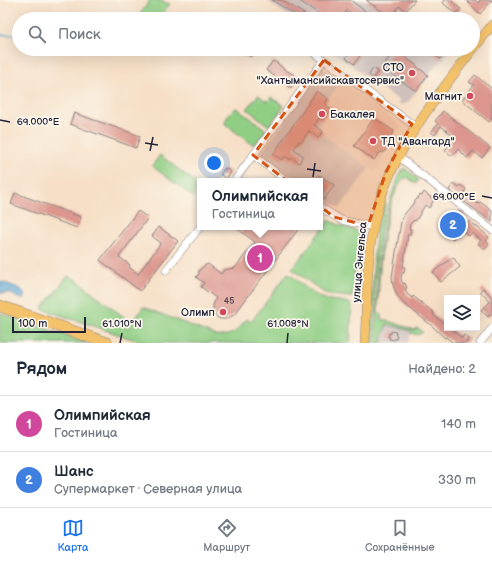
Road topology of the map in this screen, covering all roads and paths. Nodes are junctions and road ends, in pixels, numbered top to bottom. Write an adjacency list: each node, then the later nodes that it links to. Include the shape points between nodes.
1 (492, 16): 3 (main road)
2 (492, 25): 4 (main road, улица Энгельса)
3 (480, 32)
4 (480, 40)
5 (319, 56): 8 (street)
6 (462, 56): 9 (main road, улица Энгельса)
7 (467, 56): 9 (main road, улица Энгельса)
8 (324, 60): 10 (street); 11 (street)
9 (441, 88): 10 (main road, улица Энгельса)
10 (415, 126): 12 (main road, улица Энгельса)
11 (253, 156): 13 (street); 14 (street)
12 (397, 156): 16 (main road, улица Энгельса, via 379,186); 18 (street)
13 (236, 178)
14 (283, 178)
15 (323, 209): 16 (street, via 341,220)
16 (371, 226): 20 (main road, улица Энгельса, via 365,255)
17 (198, 230): 19 (street)
18 (492, 230)
19 (166, 270)
20 (365, 301): 24 (main road, улица Энгельса); 25 (main road, улица Энгельса)
21 (0, 306): 23 (highway)
22 (492, 328): 26 (street)
23 (107, 343)
24 (360, 343)
25 (365, 343)
26 (480, 343)

